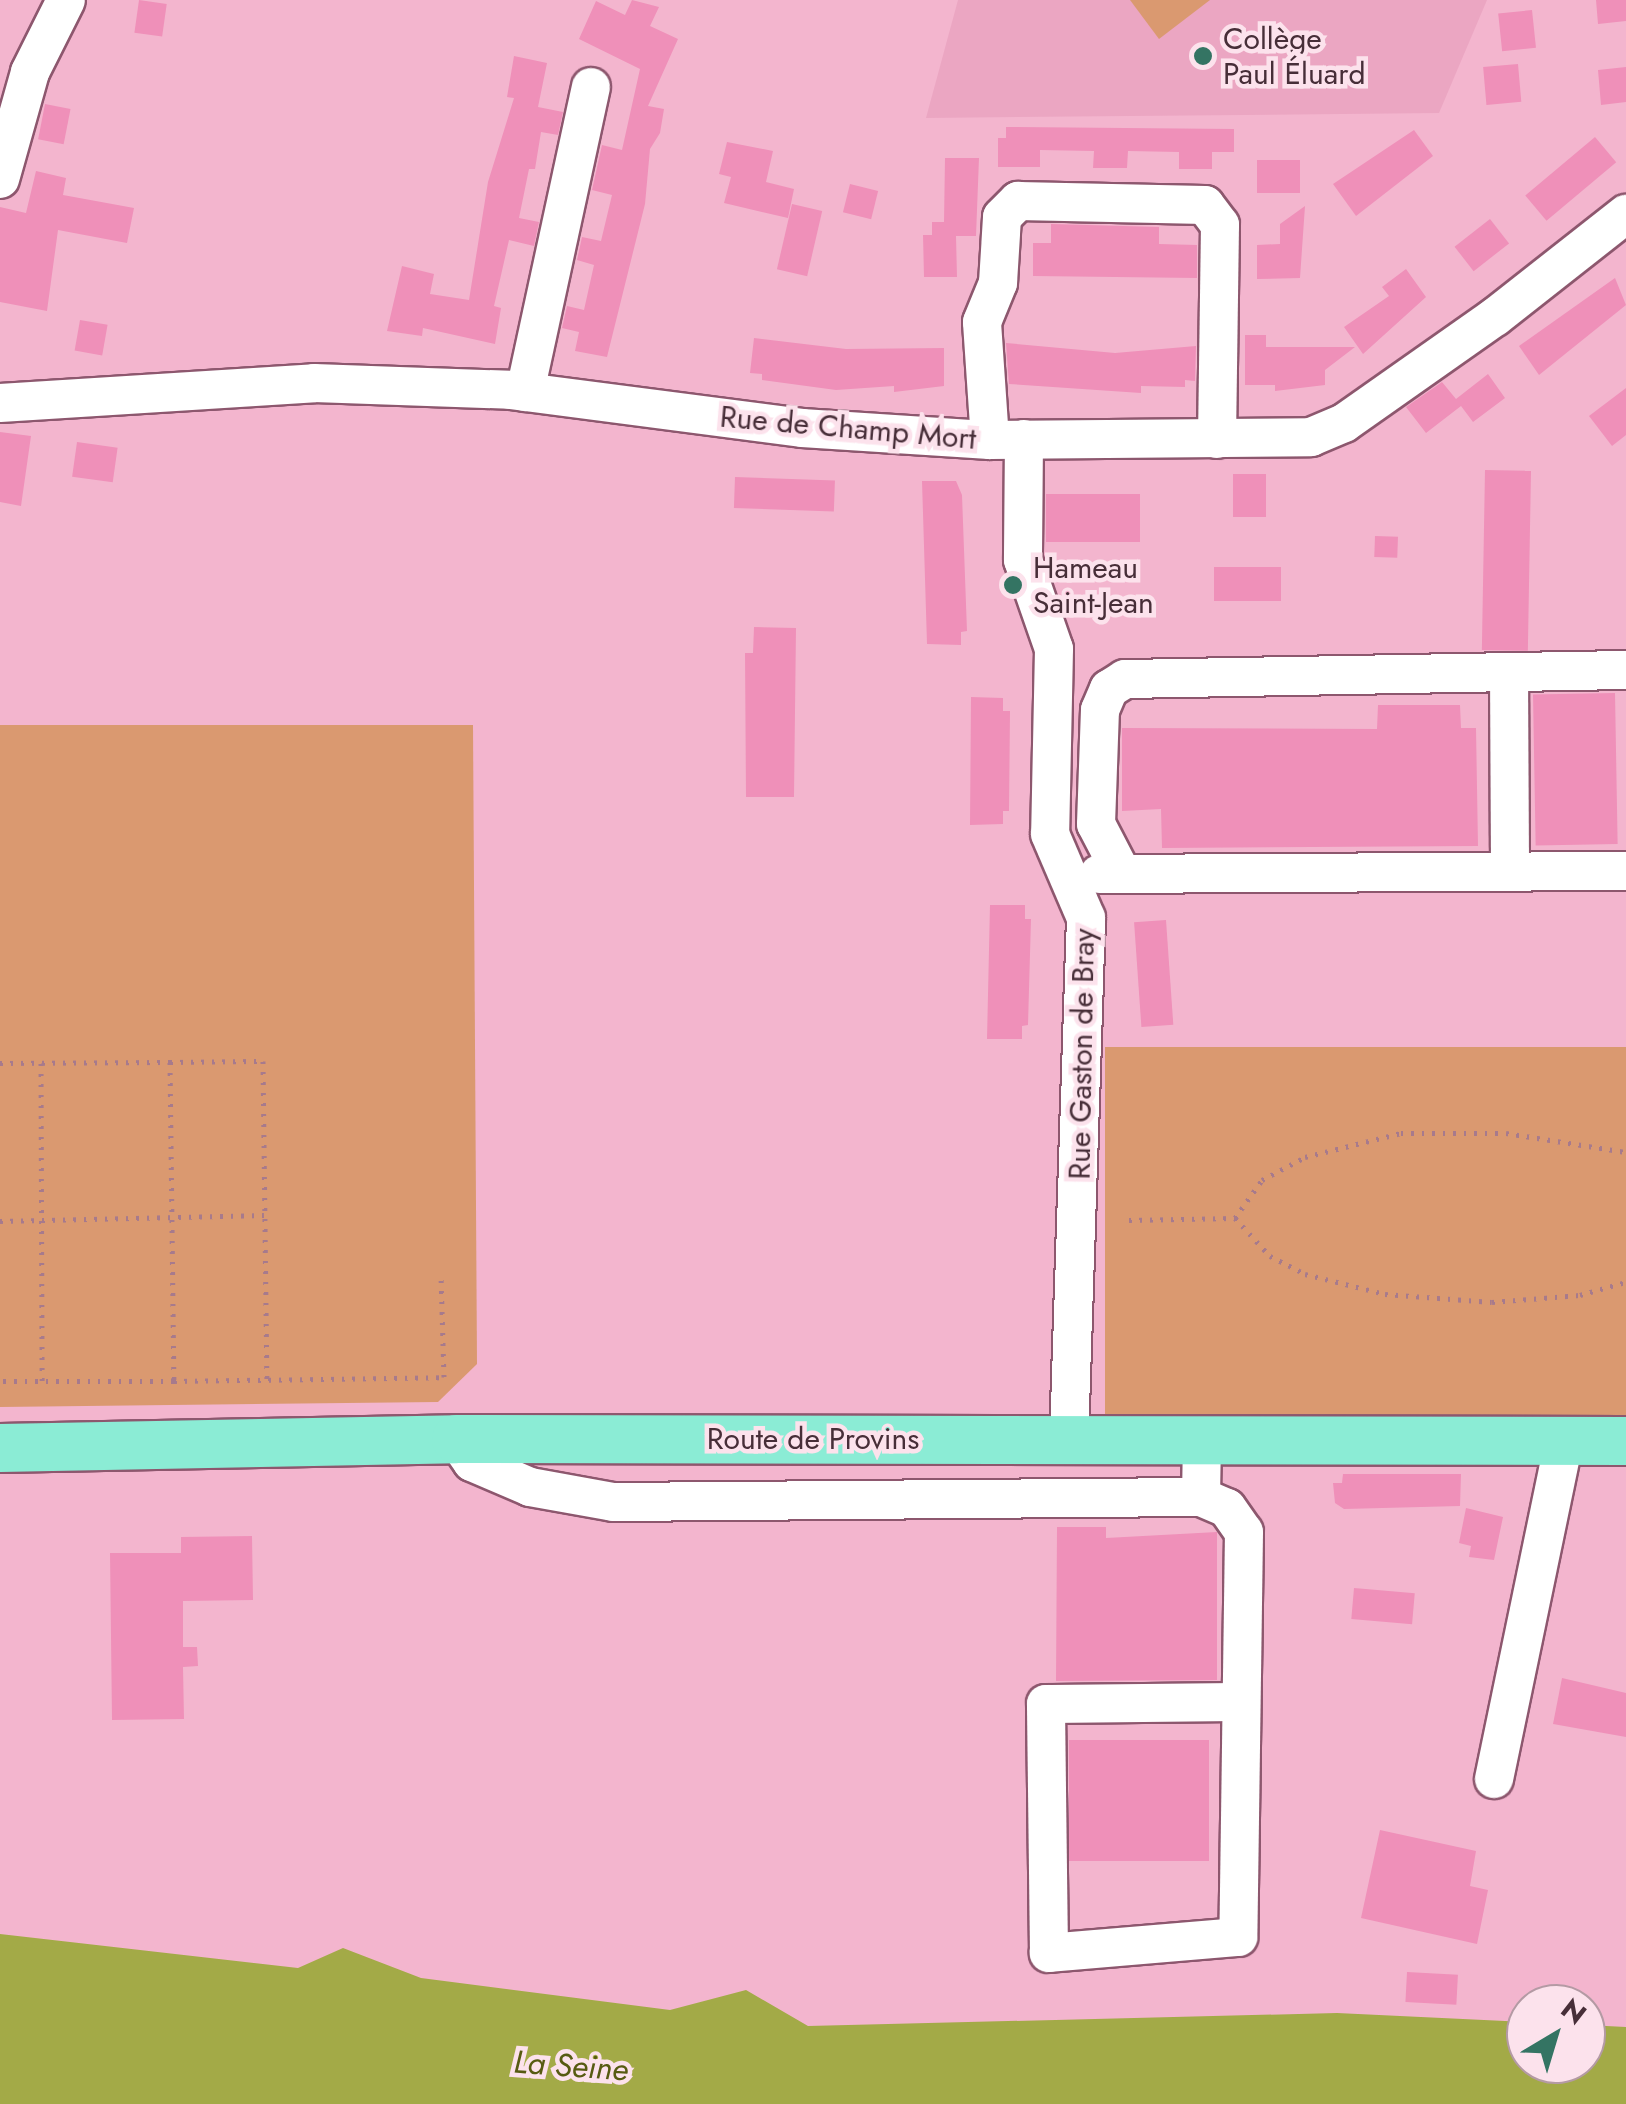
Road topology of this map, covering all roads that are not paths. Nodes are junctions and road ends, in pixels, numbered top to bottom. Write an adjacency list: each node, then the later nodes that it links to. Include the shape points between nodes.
1 (66, 0): 3 (street, via 30,72)
2 (591, 87): 5 (street)
3 (0, 179)
4 (1626, 214): 7 (street, Rue de Champ Mort, via 1344,423 1312,437)
5 (525, 392): 6 (street, Rue de Champ Mort, via 314,383); 8 (street, Rue de Champ Mort, via 802,428)
6 (0, 403)
7 (1216, 439): 8 (street, Rue de Champ Mort); 8 (street, Rue Gaston de Bray, via 1220,225 1205,206 1018,201 1002,217 998,283 982,322)
8 (1007, 440): 14 (street, Rue Gaston de Bray, via 1023,560 1054,649 1050,834)
9 (1626, 670): 10 (street)
10 (1509, 672): 12 (street); 13 (street, via 1124,679 1100,710 1096,824)
11 (1626, 871): 12 (street)
12 (1510, 872): 13 (street)
13 (1122, 874): 14 (street)
14 (1070, 876): 16 (street, Rue Gaston de Bray, via 1086,918 1086,986)
15 (456, 1439): 16 (main road, Route de Provins); 20 (main road, Route de Provins); 21 (street, via 472,1462 530,1487 612,1502)
16 (1069, 1440): 17 (main road, Route de Provins)
17 (1202, 1440): 18 (main road, Route de Provins); 21 (street)
18 (1564, 1440): 19 (main road, Route de Provins); 23 (street)
19 (1626, 1441)
20 (0, 1448)
21 (1201, 1497): 22 (street, via 1227,1508 1244,1532)
22 (1241, 1702): 22 (street, via 1238,1937 1049,1952 1046,1704)
23 (1494, 1779)

